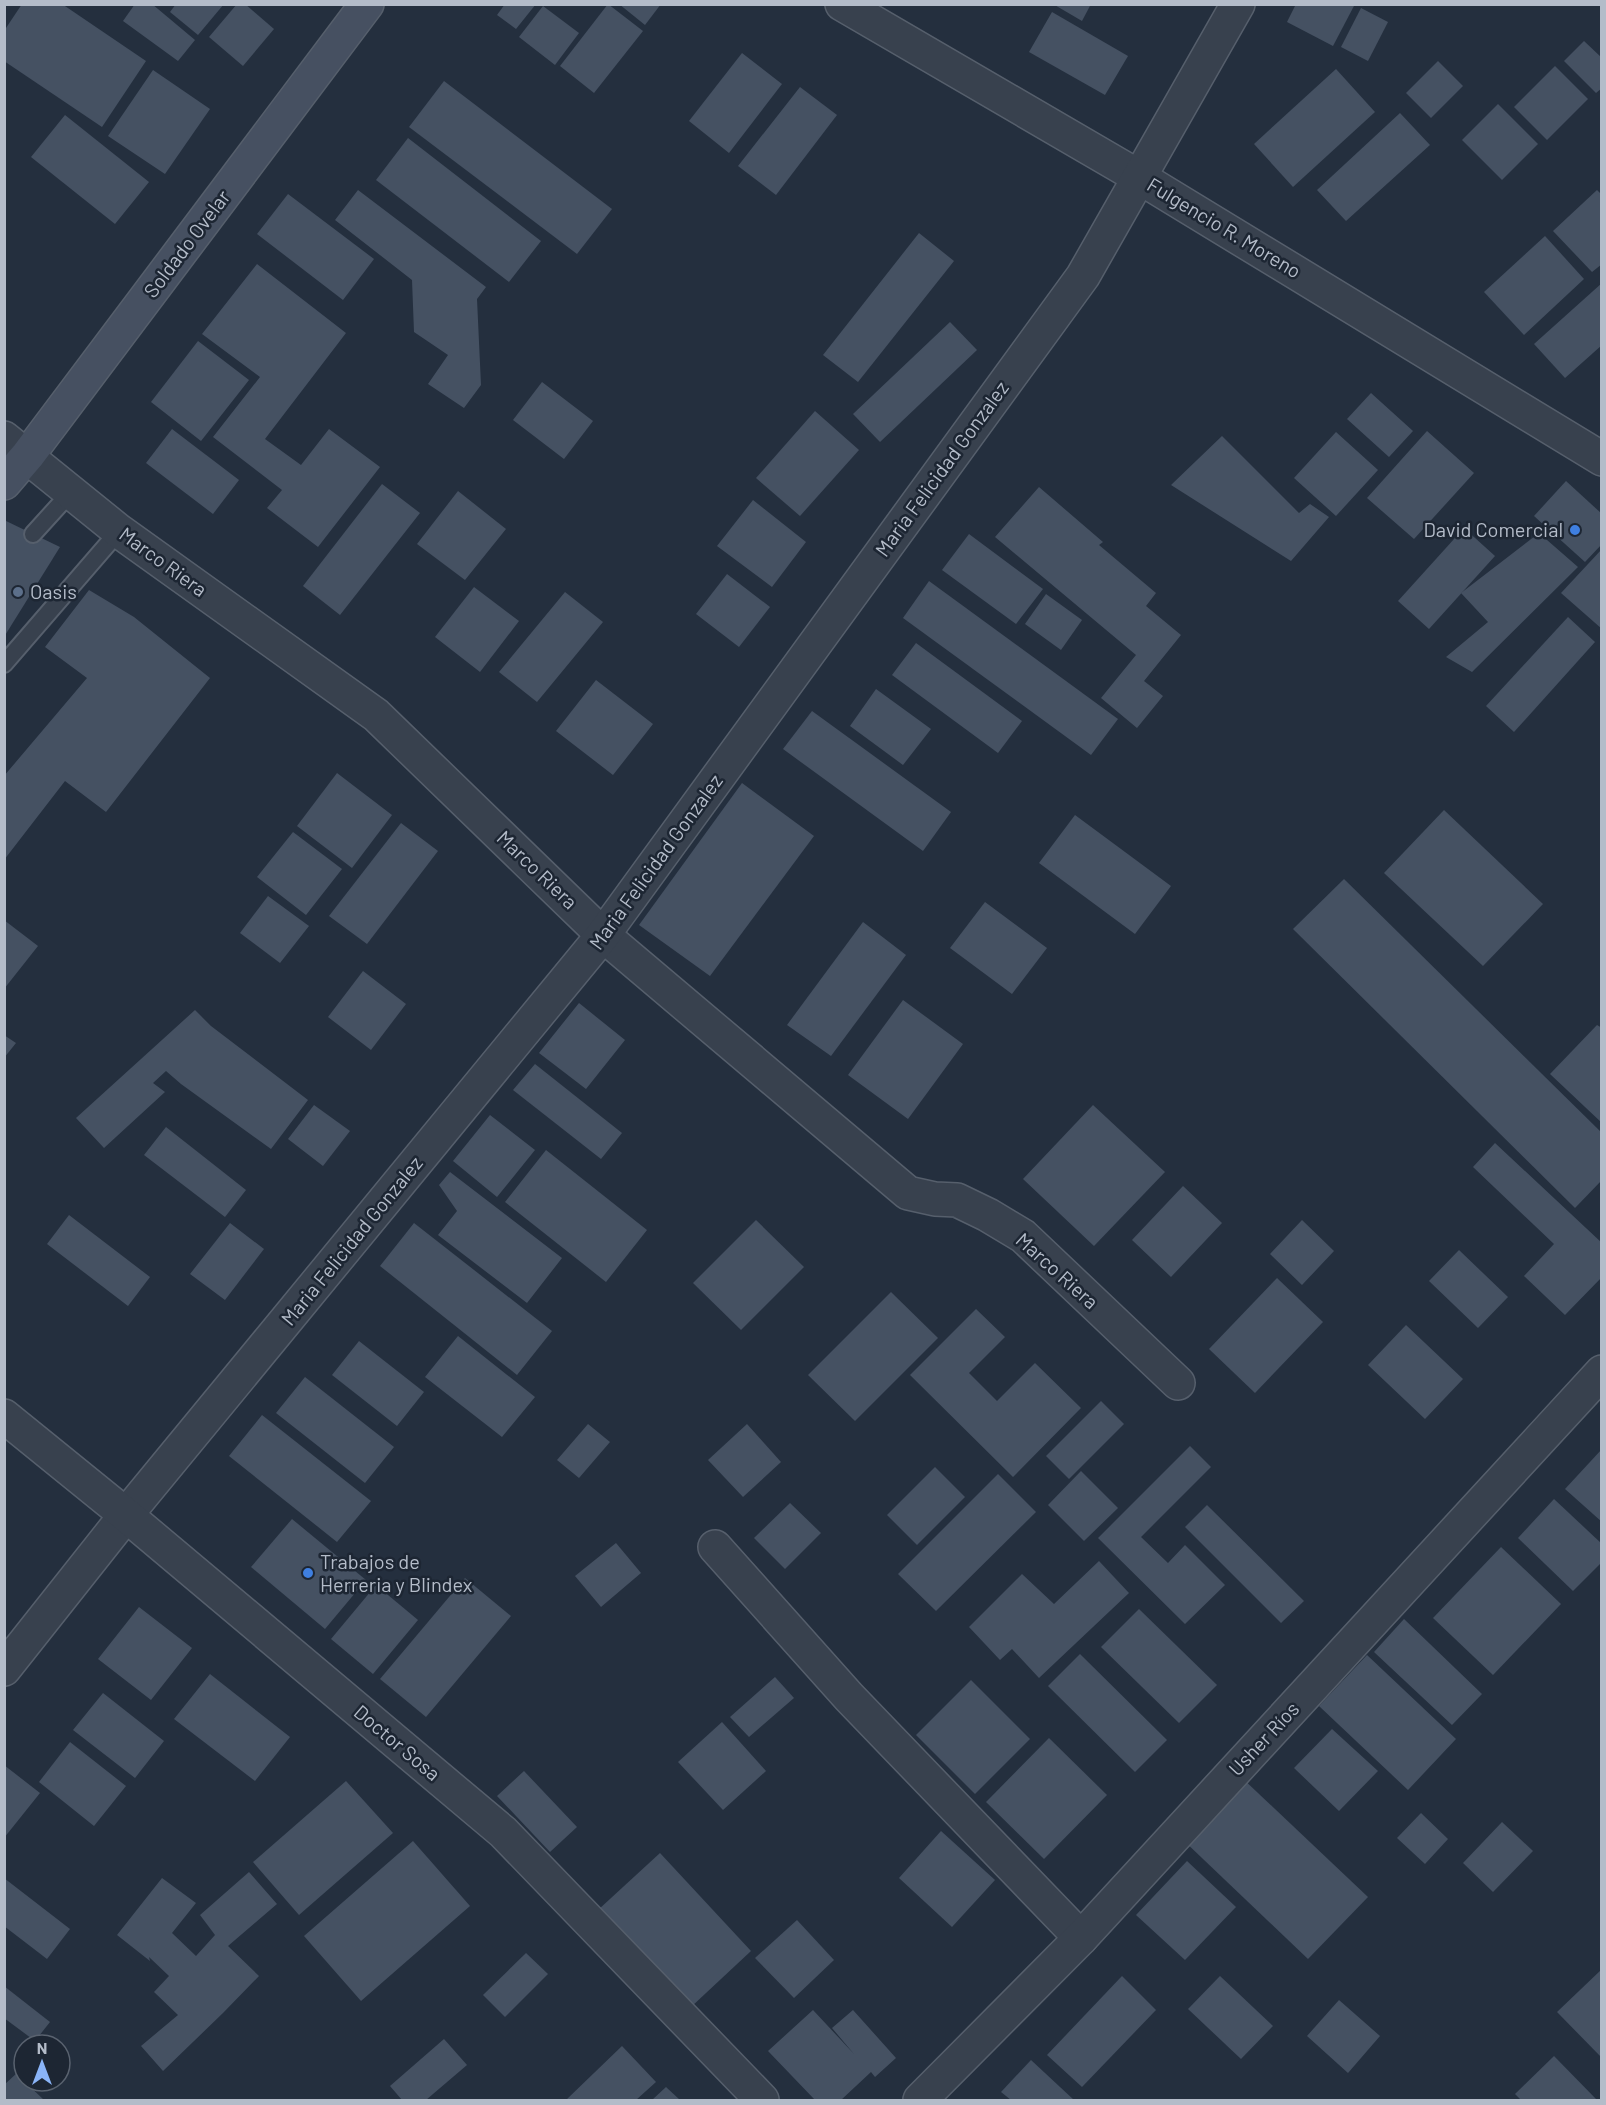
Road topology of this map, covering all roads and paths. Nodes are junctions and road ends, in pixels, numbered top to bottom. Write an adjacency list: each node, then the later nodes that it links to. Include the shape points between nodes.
1 (367, 4): 5 (main road, Soldado Ovelar)
2 (842, 4): 4 (street, Fulgencio R. Moreno)
3 (1238, 4): 4 (street, Maria Felicidad Gonzalez)
4 (1139, 177): 6 (street, Fulgencio R. Moreno); 12 (street, Maria Felicidad Gonzalez, via 1083,276)
5 (16, 447): 7 (main road, Soldado Ovelar); 8 (street, Marco Riera)
6 (1602, 459)
7 (4, 483)
8 (72, 491): 9 (street, Marco Riera); 10 (lane)
9 (119, 531): 11 (lane); 12 (street, Marco Riera, via 376,715)
10 (33, 534)
11 (4, 664)
12 (603, 935): 14 (street, Marco Riera, via 908,1193 957,1200 1023,1236); 16 (street, Maria Felicidad Gonzalez)
13 (1602, 1372): 19 (street, Usher Ríos)
14 (1178, 1383)
15 (4, 1416): 16 (street, Doctor Sosa)
16 (126, 1515): 18 (street, Maria Felicidad Gonzalez); 20 (street, Doctor Sosa, via 503,1832)
17 (715, 1547): 19 (street, via 849,1697)
18 (4, 1669)
19 (1081, 1938): 21 (street, Usher Ríos)
20 (762, 2100)
21 (920, 2100)

